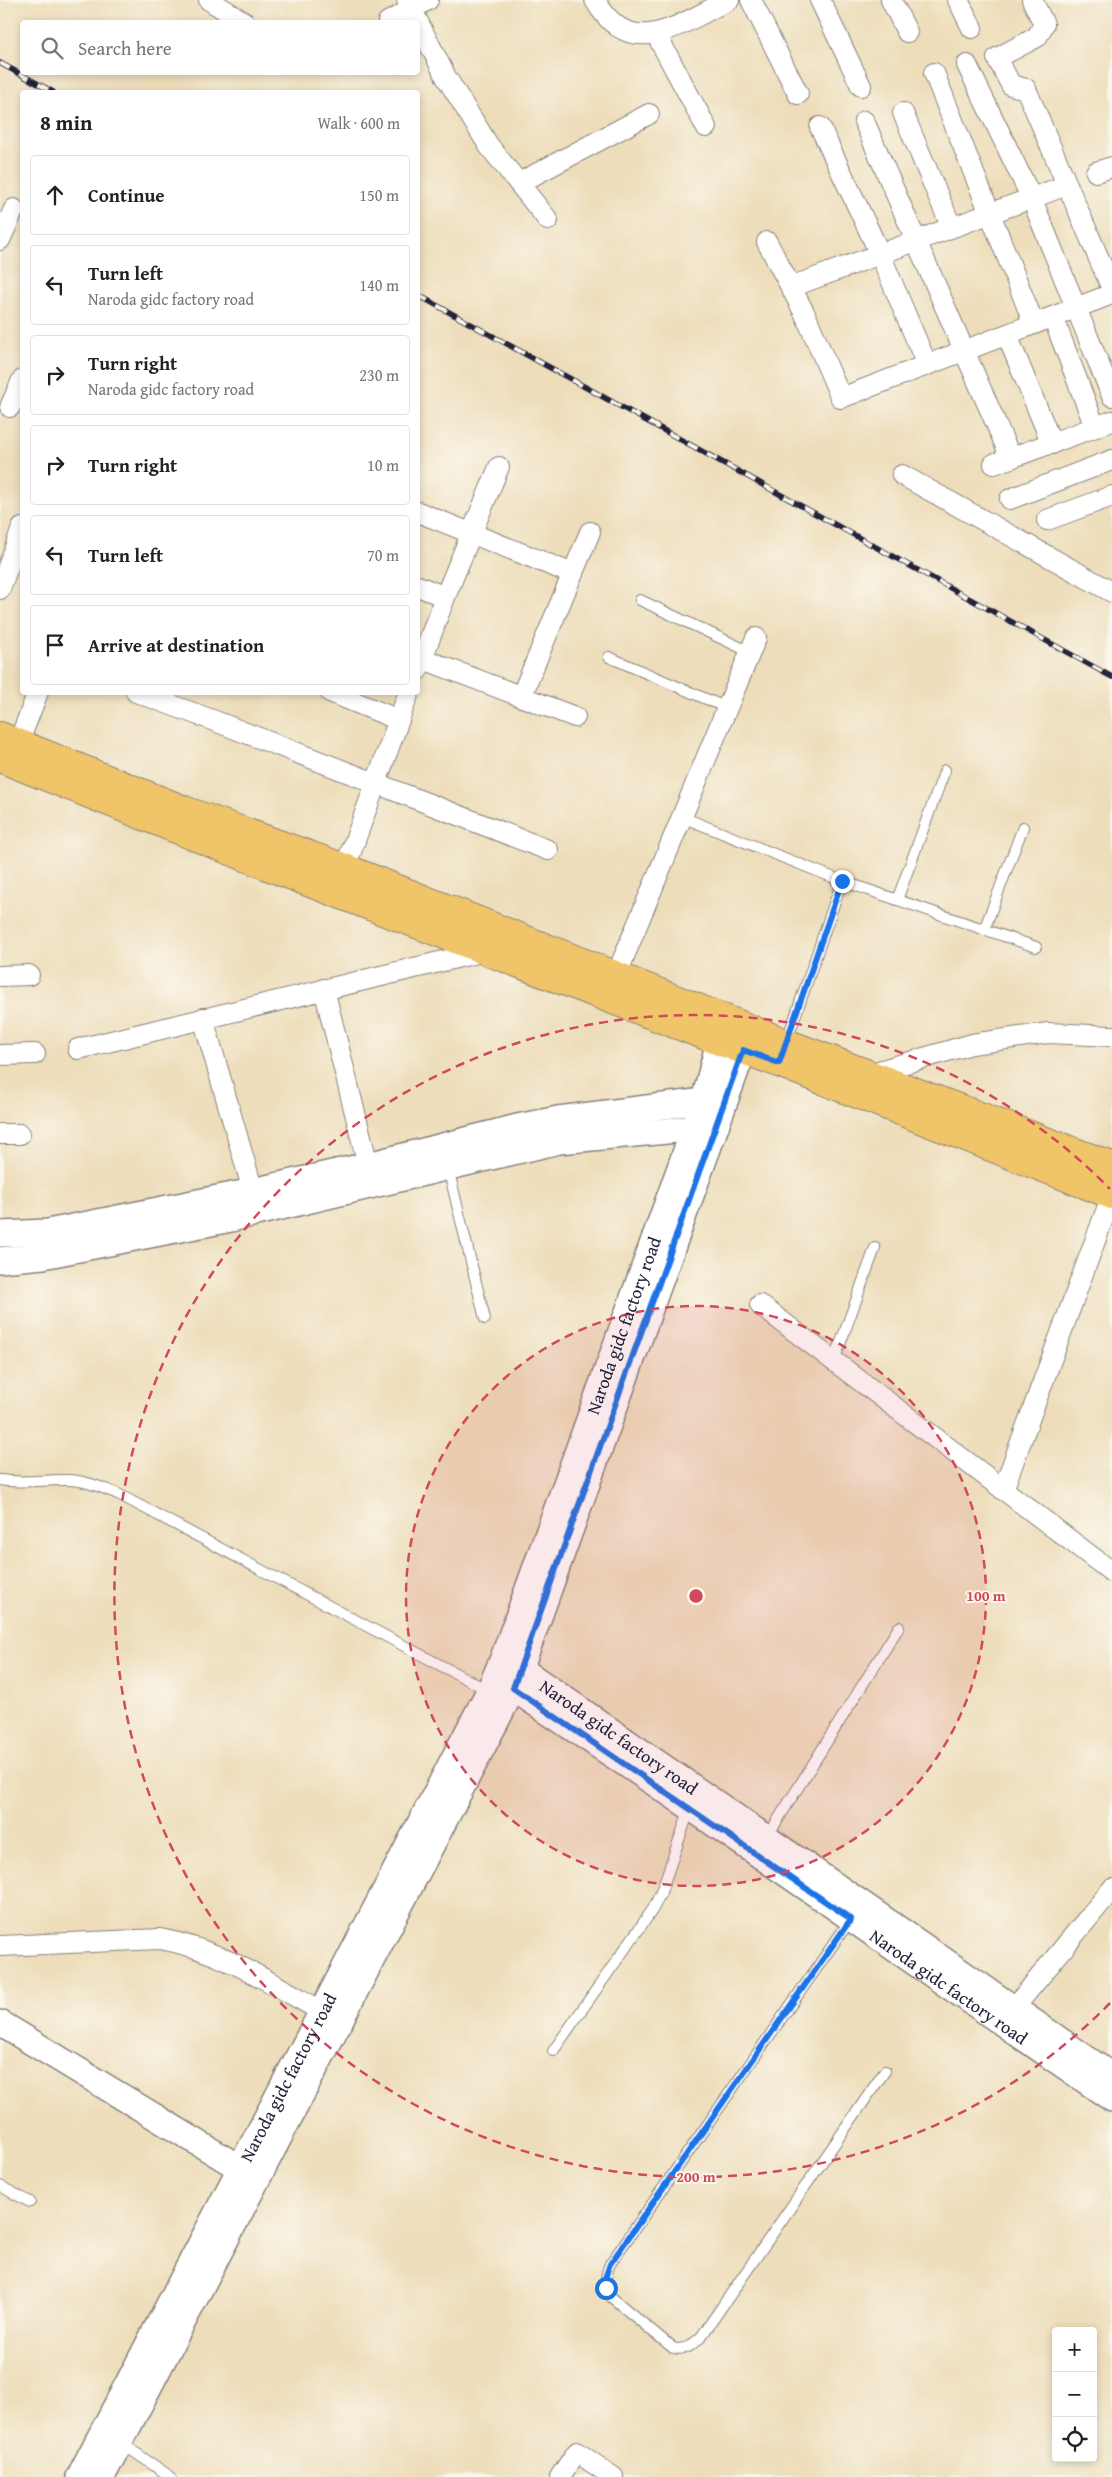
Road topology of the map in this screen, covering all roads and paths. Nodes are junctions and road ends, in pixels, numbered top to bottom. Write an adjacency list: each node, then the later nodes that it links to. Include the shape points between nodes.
1 (210, 0): 10 (street)
2 (595, 0): 14 (street, via 603,14 626,33)
3 (729, 0): 14 (street)
4 (751, 0): 18 (street)
5 (820, 0): 17 (street)
6 (891, 0): 13 (street)
7 (958, 0): 12 (street)
8 (1032, 0): 25 (street, via 1044,24 1042,31 1037,37 997,58 1011,85 1026,90)
9 (416, 3): 11 (street); 24 (street, via 446,76 489,146)
10 (241, 20)
11 (391, 20)
12 (972, 28)
13 (907, 32)
14 (656, 34): 22 (street)
15 (967, 65): 26 (street)
16 (934, 73): 28 (street)
17 (861, 86)
18 (798, 94)
19 (649, 114): 24 (street)
20 (903, 114): 30 (street)
21 (864, 121): 32 (street)
22 (706, 127)
23 (820, 127): 34 (street)
24 (519, 183): 29 (street)
25 (1067, 185): 26 (street); 36 (street)
26 (1032, 197): 28 (street); 38 (street)
27 (14, 209): 31 (street)
28 (990, 213): 30 (street); 40 (street)
29 (548, 220)
30 (952, 226): 32 (street)
31 (0, 240)
32 (917, 240): 34 (street); 42 (street)
33 (767, 242): 35 (street)
34 (880, 254): 35 (street); 43 (street)
35 (791, 287): 43 (street, via 841,398)
36 (1112, 289)
37 (1112, 294): 38 (street)
38 (1077, 308): 39 (street); 45 (street)
39 (1053, 317): 40 (street); 47 (street)
40 (1034, 324): 41 (street)
41 (1007, 335): 42 (street); 48 (street)
42 (964, 351): 43 (street); 48 (street, via 1003,462)
43 (927, 365)
44 (20, 385): 46 (street)
45 (1112, 396)
46 (11, 408)
47 (1104, 424): 48 (street)
48 (1052, 444)
49 (1112, 460): 53 (street)
50 (498, 467): 57 (street)
51 (902, 475): 62 (street)
52 (1112, 496): 55 (street)
53 (1010, 498)
54 (420, 513): 57 (street)
55 (1047, 520)
56 (590, 532): 59 (street)
57 (472, 533): 59 (street); 63 (street)
58 (20, 534): 61 (street)
59 (572, 574): 73 (street)
60 (420, 587): 63 (street)
61 (0, 589)
62 (1112, 592)
63 (445, 597): 67 (street)
64 (640, 600): 65 (lane)
65 (753, 645): 75 (street)
66 (609, 657): 75 (lane)
67 (420, 660)
68 (420, 662): 73 (street)
69 (36, 695): 78 (street)
70 (152, 695): 74 (street)
71 (337, 695): 77 (street)
72 (408, 695): 77 (street)
73 (521, 697): 76 (street)
74 (168, 698): 80 (street)
75 (727, 708): 81 (street)
76 (575, 717)
77 (399, 720): 80 (street)
78 (6, 746): 84 (main road); 89 (main road)
79 (945, 770): 86 (lane)
80 (376, 783): 83 (street); 84 (street)
81 (682, 817): 85 (lane); 92 (street)
82 (1023, 827): 87 (lane)
83 (548, 850)
84 (345, 868): 92 (main road)
85 (842, 881): 86 (lane); 98 (lane)
86 (898, 900): 87 (lane)
87 (984, 930): 88 (lane)
88 (1036, 947)
89 (485, 951): 93 (street); 95 (main road)
90 (29, 975): 91 (street)
91 (0, 976)
92 (616, 976): 95 (main road)
93 (324, 989): 94 (street); 106 (street)
94 (203, 1018): 97 (street); 109 (street)
95 (734, 1035): 98 (main road); 102 (street, Naroda gidc factory road)
96 (1112, 1036): 101 (street, via 1048,1033 972,1044)
97 (78, 1049)
98 (783, 1053): 101 (main road); 110 (main road)
99 (35, 1054): 100 (street)
100 (0, 1055)
101 (868, 1074): 107 (main road)
102 (714, 1102): 103 (street, Naroda gidc factory road); 106 (street, via 558,1119)
103 (705, 1127): 108 (street, via 560,1142); 121 (street, Naroda gidc factory road)
104 (0, 1134): 105 (street)
105 (20, 1134)
106 (368, 1165): 109 (street)
107 (1112, 1166)
108 (447, 1167): 113 (street, via 231,1220 43,1256); 115 (lane)
109 (254, 1190): 111 (street, via 48,1232)
110 (1112, 1195): 118 (street)
111 (0, 1234)
112 (875, 1248): 116 (lane)
113 (0, 1260)
114 (760, 1305): 116 (street)
115 (485, 1318)
116 (834, 1361): 118 (street)
117 (0, 1480): 121 (lane, via 72,1480 118,1494)
118 (1003, 1490): 119 (street)
119 (1112, 1572)
120 (898, 1626): 123 (lane)
121 (504, 1677): 122 (street, Naroda gidc factory road); 123 (street, Naroda gidc factory road); 128 (street, Naroda gidc factory road); 134 (street, Naroda gidc factory road)
122 (690, 1807): 125 (street, Naroda gidc factory road); 130 (lane, via 653,1909)
123 (767, 1837): 127 (street, Naroda gidc factory road)
124 (1112, 1889): 127 (street)
125 (851, 1919): 131 (lane, via 610,2264 605,2278 611,2297 673,2348 681,2350 693,2344); 133 (street, Naroda gidc factory road)
126 (0, 1946): 128 (street, via 160,1939 183,1943 214,1954)
127 (1014, 2008): 132 (street, Naroda gidc factory road)
128 (321, 2011): 134 (street, Naroda gidc factory road, via 260,2135)
129 (0, 2023): 134 (street)
130 (553, 2051)
131 (886, 2071)
132 (1112, 2076)
133 (1112, 2099)
134 (249, 2173): 137 (street, Naroda gidc factory road); 138 (street, Naroda gidc factory road)
135 (0, 2186): 136 (lane)
136 (30, 2202)
137 (120, 2442): 139 (street, Naroda gidc factory road); 140 (lane)
138 (79, 2477)
139 (102, 2477)
140 (171, 2477)
141 (560, 2477): 142 (street, via 576,2452)
142 (613, 2477)

